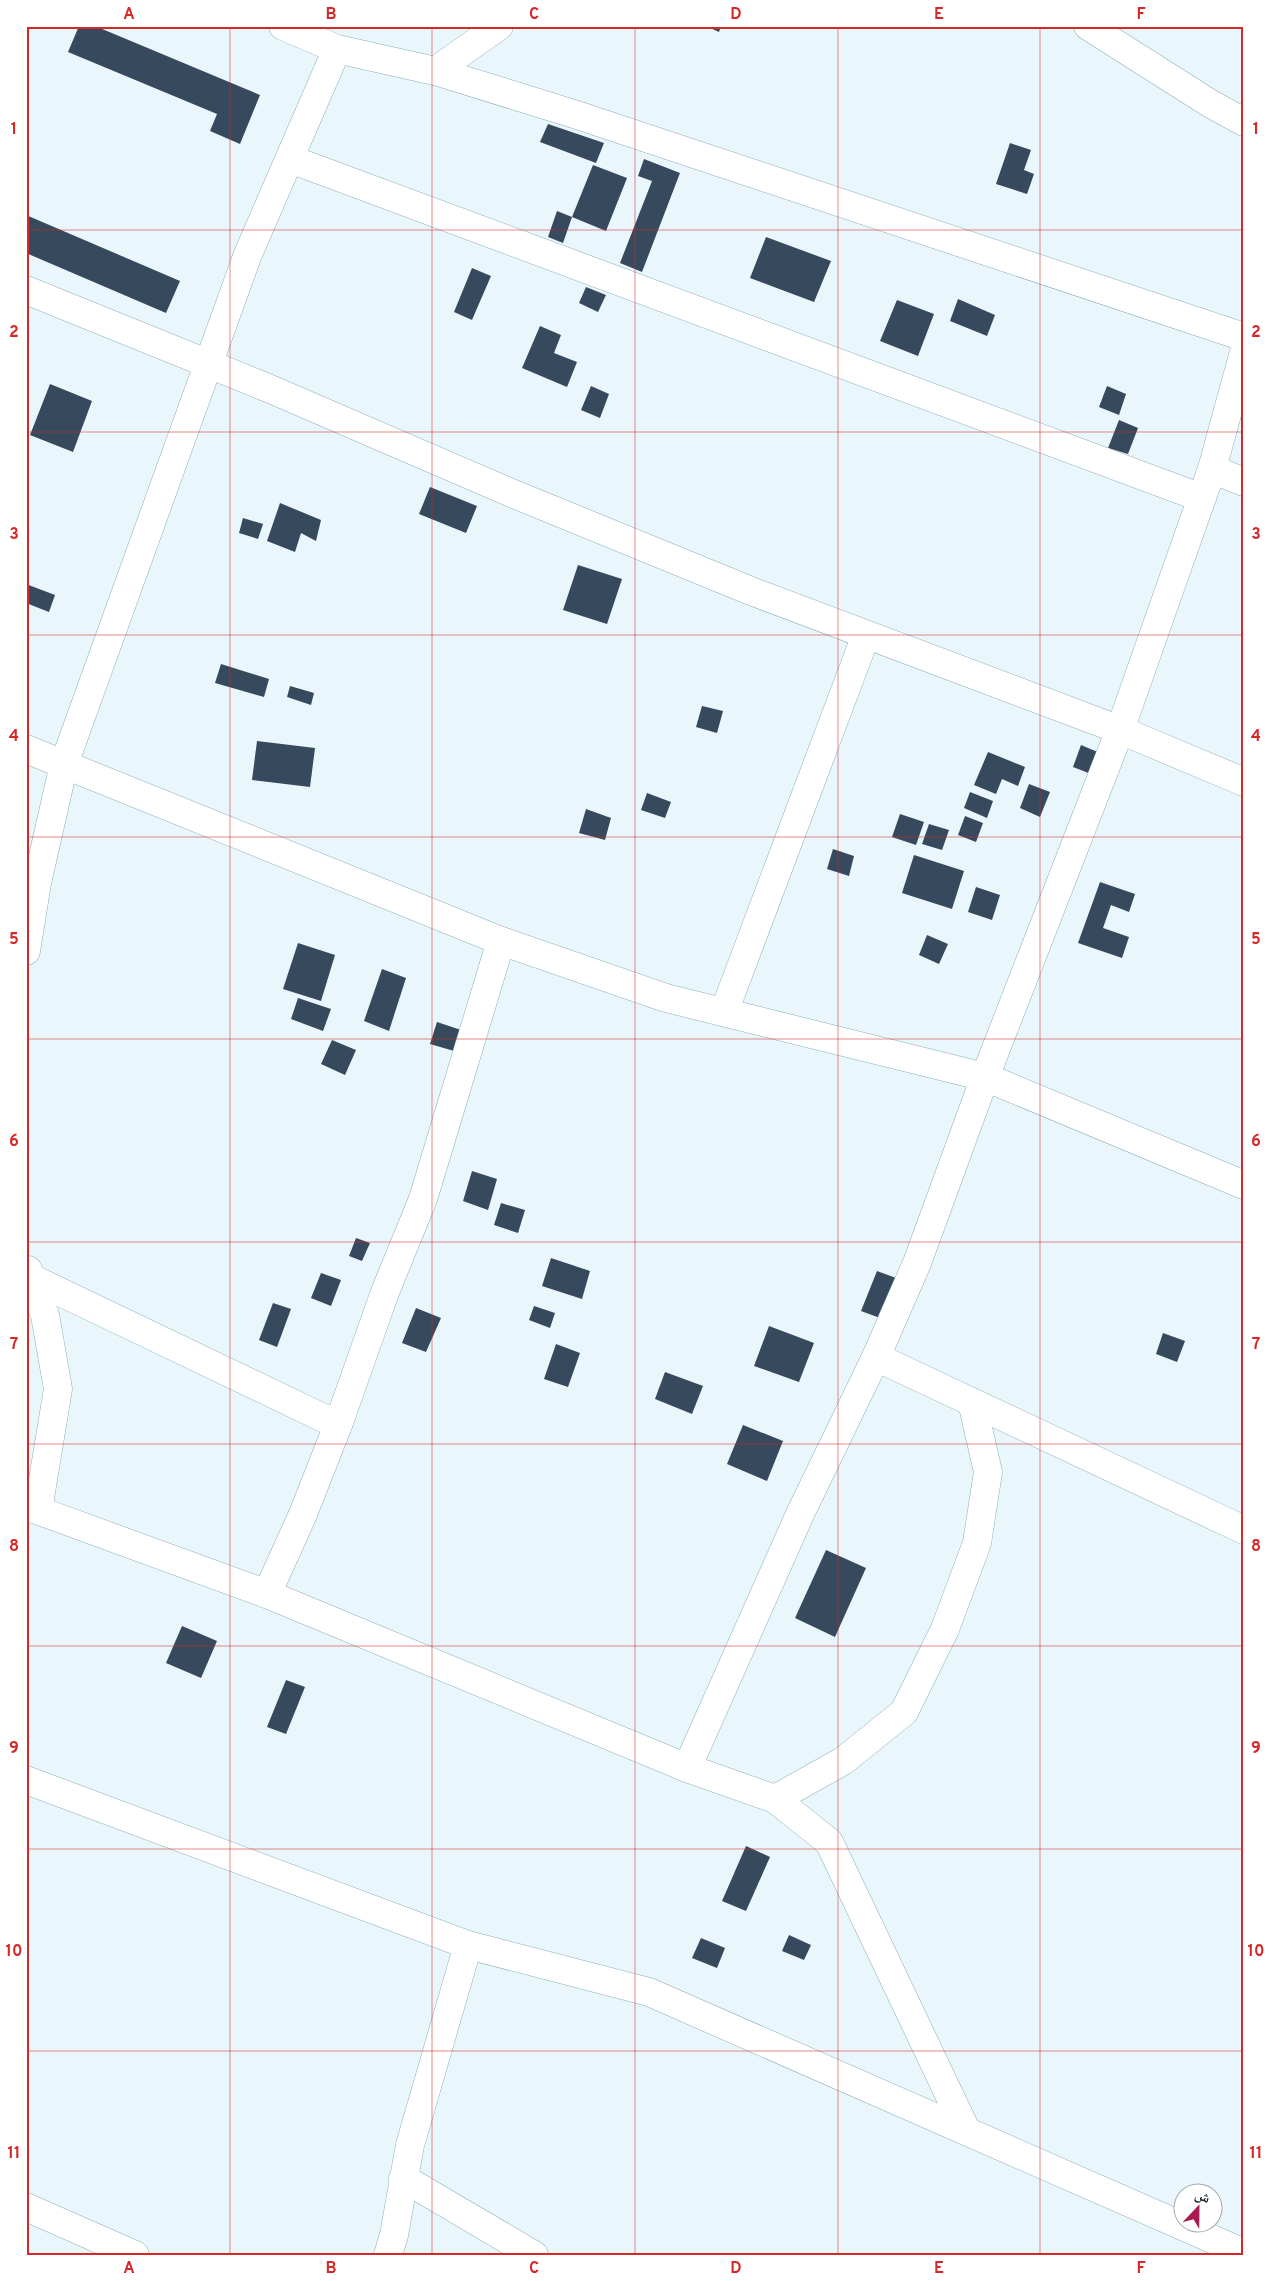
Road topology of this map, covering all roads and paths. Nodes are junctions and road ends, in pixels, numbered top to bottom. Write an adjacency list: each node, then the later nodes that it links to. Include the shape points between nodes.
1 (284, 26): 4 (street)
2 (498, 26): 5 (street)
3 (1088, 26): 6 (street)
4 (338, 49): 5 (street); 7 (street)
5 (435, 71): 9 (street, via 574,114)
6 (1244, 122)
7 (290, 159): 11 (street, via 248,254); 14 (street)
8 (26, 290): 11 (street)
9 (1244, 337)
10 (1244, 352): 12 (street)
11 (208, 364): 15 (street, via 751,591); 18 (street)
12 (1212, 469): 13 (street); 14 (street)
13 (1244, 482)
14 (1202, 498): 16 (street)
15 (866, 634): 16 (street); 22 (street)
16 (1120, 730): 19 (street); 23 (street)
17 (26, 749): 18 (street)
18 (64, 764): 20 (street); 21 (street, via 37,883)
19 (1244, 782)
20 (501, 941): 22 (street, via 666,998); 28 (street, via 423,1199 385,1292)
21 (26, 951)
22 (724, 1012): 23 (street)
23 (985, 1077): 24 (street); 26 (street, via 917,1263)
24 (1244, 1185)
25 (28, 1270): 28 (street); 29 (street, via 45,1315 58,1390)
26 (876, 1357): 27 (street); 32 (street, via 801,1512)
27 (972, 1402): 30 (street); 34 (street, via 988,1472 977,1543 945,1629 904,1712 843,1761)
28 (338, 1425): 31 (street)
29 (32, 1508): 31 (street)
30 (1244, 1530)
31 (267, 1594): 32 (street)
32 (687, 1768): 34 (street)
33 (26, 1780): 35 (street)
34 (775, 1799): 36 (street, via 829,1842)
35 (468, 1945): 36 (street, via 649,1992); 37 (street, via 410,2145)
36 (966, 2130): 39 (street)
37 (404, 2178): 42 (street); 43 (street)
38 (26, 2207): 41 (street)
39 (1210, 2247): 40 (street)
40 (1244, 2253)
41 (135, 2255)
42 (388, 2255)
43 (534, 2255)

